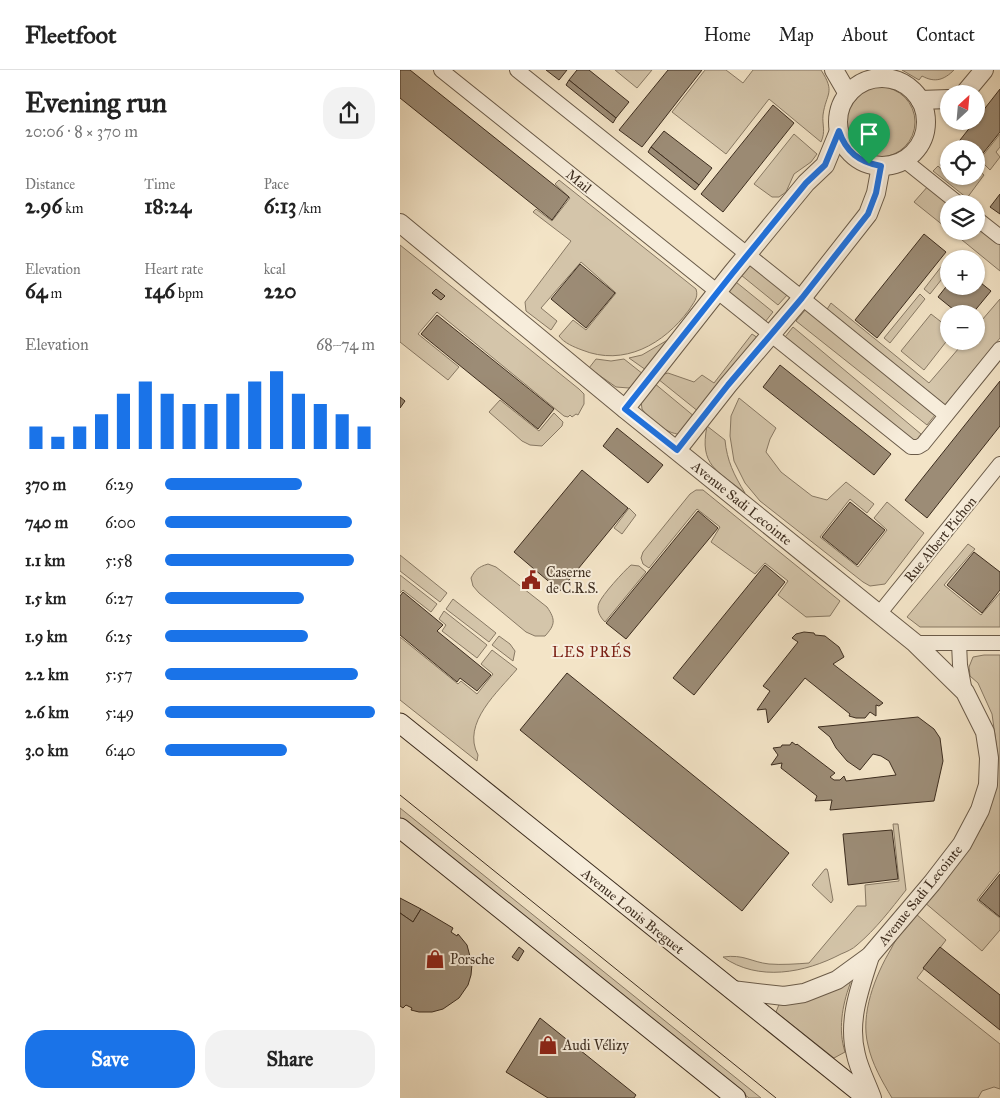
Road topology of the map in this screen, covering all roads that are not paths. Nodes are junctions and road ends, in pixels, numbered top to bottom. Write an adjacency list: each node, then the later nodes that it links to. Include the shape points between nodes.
1 (441, 70): 20 (street, Mail)
2 (517, 70): 19 (street)
3 (834, 70): 7 (street)
4 (984, 70): 6 (street)
5 (876, 74): 7 (street); 9 (street, via 900,82)
6 (972, 85)
7 (848, 94): 12 (street, via 838,116)
8 (940, 99): 9 (street)
9 (920, 100): 11 (street)
10 (940, 113): 11 (street)
11 (926, 123): 13 (street, via 920,144)
12 (839, 131): 14 (street, via 850,152 869,164); 19 (street, via 825,165 806,183)
13 (904, 160): 14 (street); 15 (street)
14 (881, 166): 21 (street, via 868,214)
15 (948, 195)
16 (400, 223): 24 (street, Avenue Sadi Lecointe)
17 (985, 225): 18 (street)
18 (1000, 237)
19 (747, 255): 20 (street); 21 (street)
20 (717, 292): 22 (street, Mail); 24 (street)
21 (802, 298): 22 (street); 25 (street)
22 (771, 334): 25 (street, Mail, via 911,447 923,444); 26 (street)
23 (1000, 349): 25 (street)
24 (625, 409): 26 (street, Avenue Sadi Lecointe)
25 (946, 415)
26 (677, 450): 28 (street, Avenue Sadi Lecointe)
27 (1000, 464): 28 (street, Rue Albert Pichon)
28 (879, 614): 29 (street, Avenue Sadi Lecointe)
29 (915, 643): 30 (street); 32 (street, Avenue Sadi Lecointe)
30 (959, 643): 31 (street); 32 (street, Avenue Sadi Lecointe)
31 (1000, 643)
32 (965, 692): 35 (street, Avenue Sadi Lecointe, via 985,732 989,758 988,785 980,810 962,844)
33 (400, 723): 36 (main road, Avenue Louis Breguet)
34 (400, 828): 37 (main road)
35 (870, 956): 36 (street, Avenue Sadi Lecointe, via 837,980 804,993 784,996); 39 (street, Avenue Sadi Lecointe, via 856,1001 853,1044)
36 (732, 990): 38 (main road, Avenue Louis Breguet)
37 (736, 1098)
38 (867, 1098)
39 (872, 1098)

